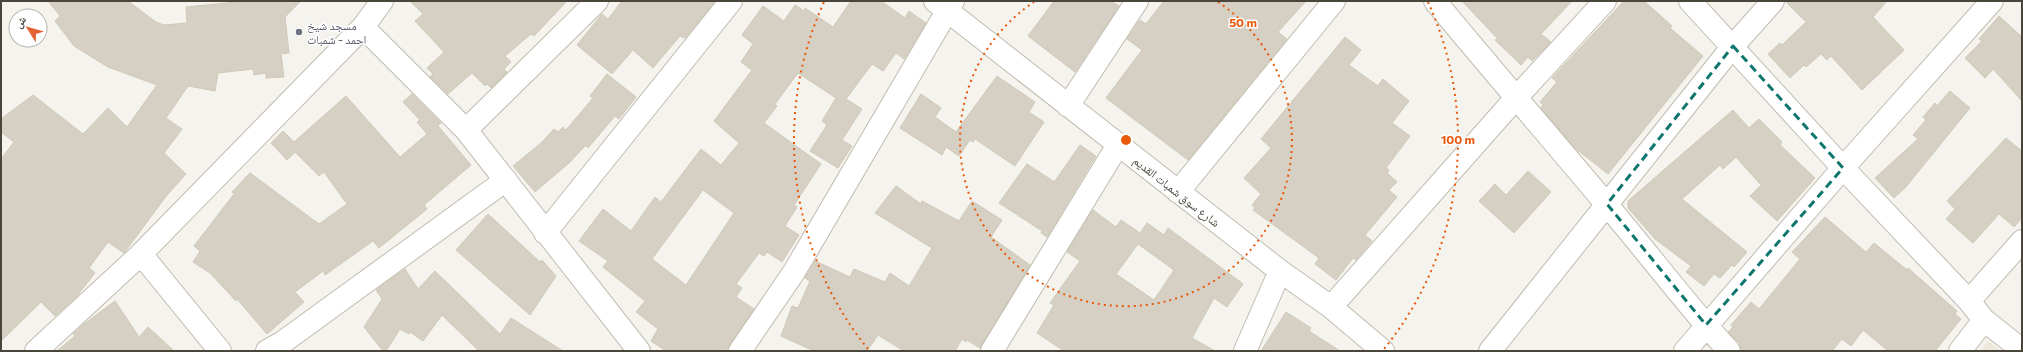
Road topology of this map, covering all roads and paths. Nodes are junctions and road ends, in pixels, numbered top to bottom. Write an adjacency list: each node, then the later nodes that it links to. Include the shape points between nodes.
1 (382, 1): 12 (street)
2 (597, 1): 16 (street)
3 (731, 1): 22 (street)
4 (1137, 1): 15 (street)
5 (1334, 1): 20 (street)
6 (1435, 1): 14 (street)
7 (1605, 1): 14 (street)
8 (1690, 1): 13 (street)
9 (1772, 1): 13 (street)
10 (1992, 1): 18 (street)
11 (945, 4): 15 (street, شارع سوق شمبات القديم); 35 (street, via 794,272)
12 (363, 27): 16 (street); 24 (street)
13 (1733, 46): 18 (street); 21 (street)
14 (1515, 98): 21 (street); 27 (street)
15 (1068, 106): 17 (street, شارع سوق شمبات القديم)
16 (466, 130): 19 (street)
17 (1118, 145): 20 (street, شارع سوق شمبات القديم); 36 (street)
18 (1843, 168): 26 (street); 29 (street)
19 (506, 180): 22 (street); 30 (street)
20 (1178, 192): 25 (street, شارع سوق شمبات القديم)
21 (1607, 204): 29 (street); 39 (street)
22 (545, 233): 34 (street)
23 (2022, 241): 26 (street)
24 (141, 254): 32 (street); 33 (street)
25 (1280, 271): 27 (street, شارع سوق شمبات القديم); 37 (street)
26 (1970, 301): 28 (street)
27 (1331, 307): 38 (street, شارع سوق شمبات القديم)
28 (1984, 320): 31 (street); 42 (street)
29 (1706, 325): 40 (street); 41 (street)
30 (282, 348)
31 (2022, 350)
32 (36, 351)
33 (220, 351)
34 (639, 351)
35 (740, 351)
36 (992, 351)
37 (1244, 351)
38 (1383, 351)
39 (1490, 351)
40 (1685, 351)
41 (1729, 351)
42 (1960, 351)

